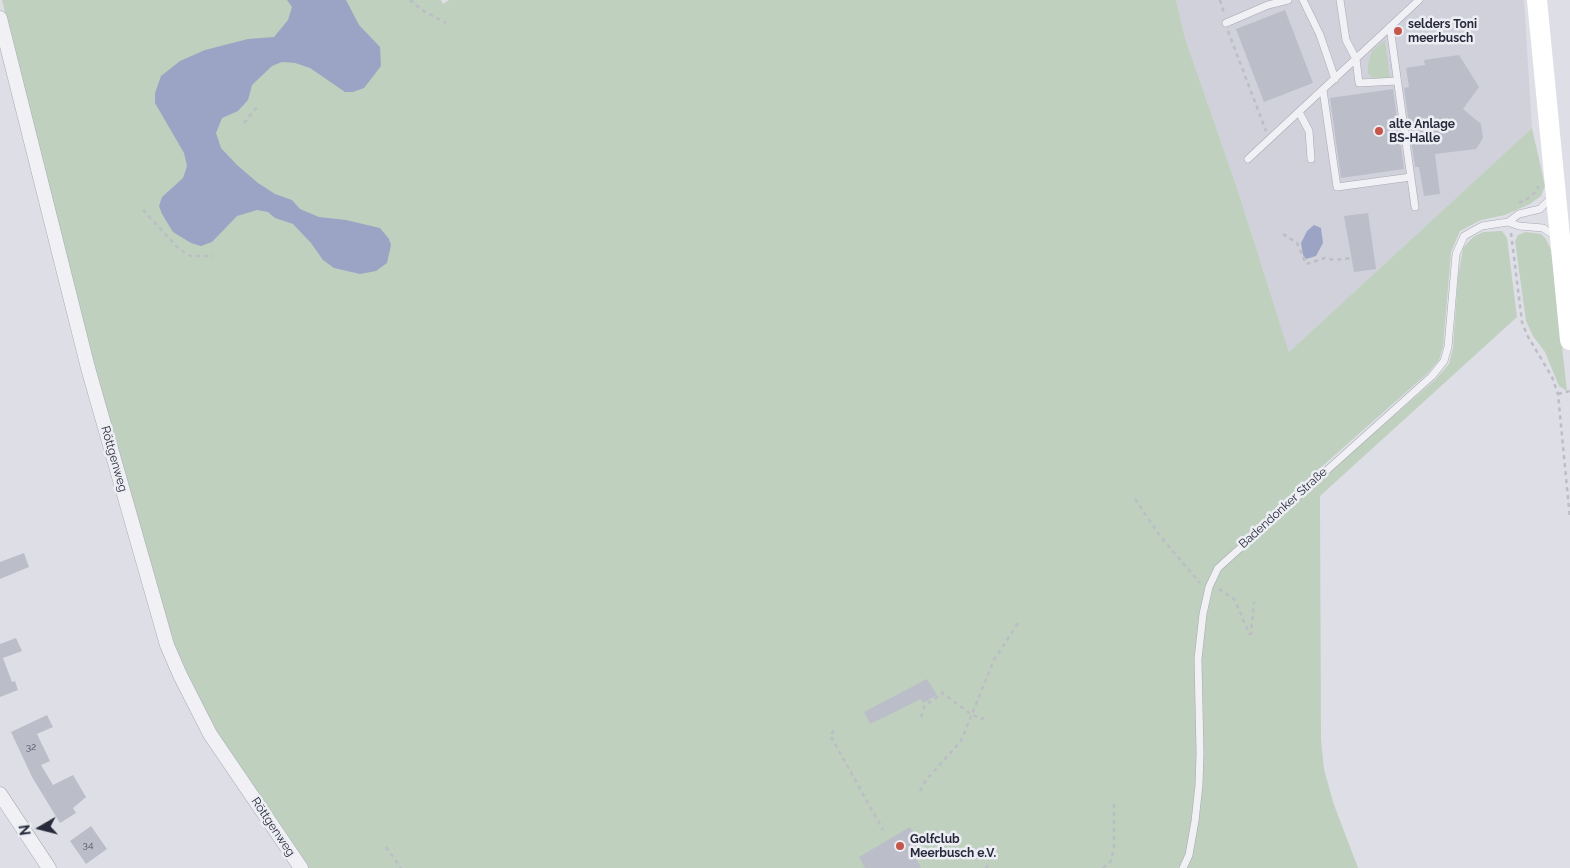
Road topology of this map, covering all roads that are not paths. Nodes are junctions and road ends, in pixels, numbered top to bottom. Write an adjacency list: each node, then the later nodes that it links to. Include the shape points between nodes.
1 (1288, 0): 7 (lane)
2 (1303, 0): 10 (lane, via 1320,35)
3 (1340, 0): 9 (lane, via 1346,40)
4 (1419, 0): 8 (lane)
5 (1537, 0): 17 (main road)
6 (0, 18): 24 (street, Röttgenweg, via 88,368 167,645 210,734)
7 (1226, 23)
8 (1390, 27): 9 (lane); 11 (lane)
9 (1356, 59): 10 (lane); 11 (lane, via 1359,83)
10 (1335, 79): 12 (lane)
11 (1397, 81): 16 (lane)
12 (1323, 90): 13 (lane); 16 (lane, via 1331,167 1338,187)
13 (1299, 112): 14 (lane); 15 (lane, via 1309,131)
14 (1248, 159)
15 (1311, 159)
16 (1411, 177): 18 (lane)
17 (1546, 187): 19 (lane, Badendonker Straße, via 1540,209 1519,214); 20 (main road)
18 (1415, 207)
19 (1508, 222): 20 (lane, Badendonker Straße, via 1543,228 1552,232); 25 (lane, Badendonker Straße, via 1472,230 1460,243 1456,254 1448,347 1444,361 1432,376 1218,568 1209,587 1203,614 1198,660 1199,785 1194,829)
20 (1561, 244): 21 (main road)
21 (1570, 340)
22 (0, 794): 23 (street)
23 (49, 868)
24 (301, 868)
25 (1183, 868)

